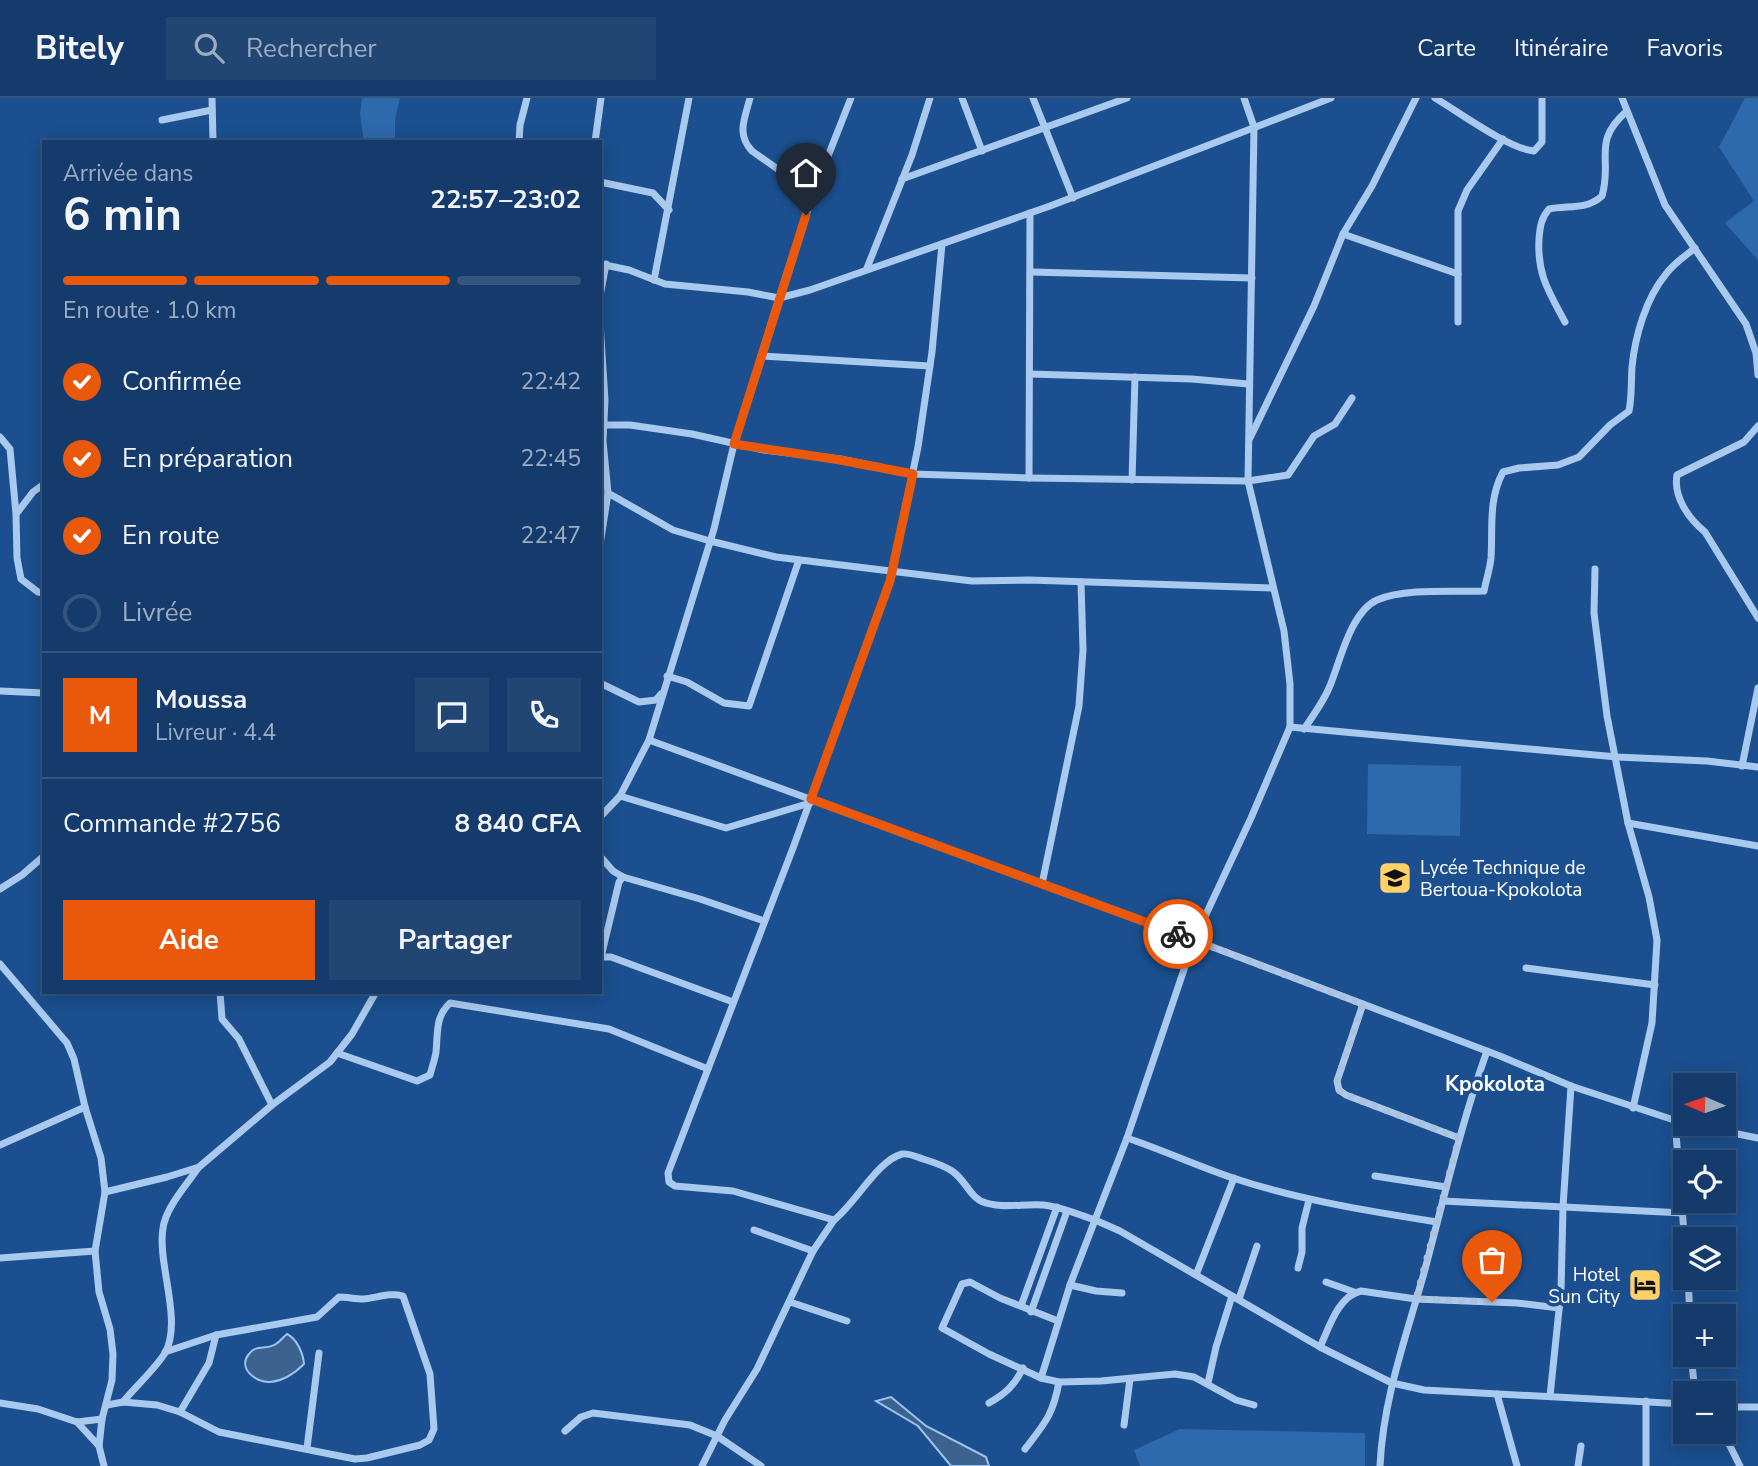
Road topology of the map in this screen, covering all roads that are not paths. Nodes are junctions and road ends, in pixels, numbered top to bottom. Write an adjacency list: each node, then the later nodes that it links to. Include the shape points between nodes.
1 (214, 98): 18 (street)
2 (527, 98): 25 (street)
3 (601, 98): 26 (street)
4 (689, 98): 32 (street)
5 (750, 98): 30 (street, via 741,133 745,143)
6 (852, 98): 30 (street)
7 (930, 98): 28 (street)
8 (962, 98): 27 (street)
9 (1033, 98): 22 (street)
10 (1127, 98): 17 (street)
11 (1244, 98): 21 (street)
12 (1331, 98): 21 (street)
13 (1416, 98): 34 (street)
14 (1435, 98): 23 (street)
15 (1542, 98): 23 (street, via 1539,148 1525,151)
16 (1622, 98): 19 (street)
17 (1102, 102): 22 (street)
18 (212, 110): 20 (street); 24 (street)
19 (1627, 111): 36 (street, via 1665,205); 45 (street, via 1609,132 1602,196 1582,207 1549,209 1542,217 1541,276)
20 (162, 120)
21 (1254, 127): 31 (street); 41 (street)
22 (1044, 128): 27 (street); 31 (street)
23 (1503, 139): 40 (street, via 1462,199)
24 (213, 140)
25 (519, 140)
26 (595, 140)
27 (982, 151): 28 (street)
28 (902, 179): 38 (street)
29 (602, 182): 32 (street, via 653,192)
30 (813, 194): 43 (street)
31 (1073, 198): 33 (street)
32 (669, 210): 42 (street)
33 (1030, 214): 35 (street); 39 (street)
34 (1343, 234): 40 (street); 57 (street, via 1314,306)
35 (942, 244): 38 (street); 48 (street)
36 (1695, 248): 50 (street, via 1746,324); 82 (street, via 1665,274 1652,296 1632,364 1629,411 1579,457 1558,465 1503,472 1495,486 1484,591 1405,594 1368,606 1356,621 1329,689)
37 (603, 264): 42 (street)
38 (867, 268): 43 (street)
39 (1032, 272): 41 (street); 49 (street)
40 (1458, 274): 44 (street)
41 (1252, 278): 52 (street)
42 (654, 280): 43 (street)
43 (779, 298): 47 (street)
44 (1458, 322)
45 (1566, 322)
46 (602, 354): 54 (street)
47 (761, 356): 48 (street); 58 (street)
48 (930, 366): 59 (street)
49 (1030, 373): 51 (street); 60 (street)
50 (1758, 375)
51 (1135, 377): 52 (street); 61 (street)
52 (1248, 384): 57 (street)
53 (1352, 398): 62 (street, via 1335,424 1314,436 1288,475)
54 (602, 425): 58 (street, via 630,425); 64 (street)
55 (1758, 426): 74 (street, via 1744,442 1677,475 1675,484 1679,500 1705,532)
56 (0, 437): 65 (street, via 10,449)
57 (1248, 442): 62 (street)
58 (734, 444): 59 (street); 67 (street)
59 (913, 474): 60 (street); 70 (street)
60 (1030, 478): 61 (street)
61 (1132, 480): 62 (street)
62 (1248, 481): 72 (street)
63 (42, 485): 65 (street)
64 (608, 493): 66 (street); 67 (street, via 673,530)
65 (16, 514): 73 (street, via 21,579)
66 (602, 532)
67 (710, 541): 68 (street); 75 (street)
68 (799, 560): 70 (street); 75 (street, via 749,706 724,703)
69 (1595, 569): 84 (street, via 1594,613)
70 (892, 572): 71 (street, via 972,581); 88 (street)
71 (1081, 582): 72 (street); 95 (street, via 1079,706)
72 (1273, 588): 81 (street, via 1284,631)
73 (42, 593)
74 (1758, 618)
75 (667, 676): 80 (street)
76 (602, 684): 80 (street, via 639,702 656,700)
77 (1758, 688): 85 (street)
78 (0, 691): 79 (street)
79 (42, 694)
80 (662, 694): 83 (street)
81 (1290, 727): 82 (street); 98 (street)
82 (1304, 729): 84 (street)
83 (649, 740): 87 (street); 88 (street)
84 (1617, 757): 85 (street); 90 (street)
85 (1742, 766): 86 (street)
86 (1758, 767)
87 (620, 796): 88 (street, via 726,828); 89 (street)
88 (810, 801): 95 (street); 97 (street)
89 (602, 815)
90 (1629, 823): 91 (street); 103 (street, via 1657,940)
91 (1758, 846)
92 (42, 858): 96 (street)
93 (602, 858): 94 (street)
94 (622, 877): 97 (street); 99 (street)
95 (1042, 884): 98 (street)
96 (0, 889)
97 (764, 922): 106 (street)
98 (1194, 940): 107 (street); 117 (street)
99 (602, 953)
100 (602, 957): 106 (street)
101 (0, 964): 113 (street, via 67,1043)
102 (1526, 968): 103 (street)
103 (1655, 985): 114 (street, via 1652,1023)
104 (220, 994): 112 (street, via 222,1019 239,1039)
105 (375, 994): 109 (street)
106 (733, 1002): 110 (street)
107 (1363, 1004): 108 (street); 118 (street, via 1337,1081 1339,1090)
108 (1487, 1051): 111 (street); 118 (street)
109 (337, 1053): 110 (street, via 417,1081 430,1074 437,1027 450,1003 609,1029); 112 (street)
110 (708, 1069): 133 (street, via 668,1173 669,1182 733,1191)
111 (1571, 1086): 114 (street); 128 (street)
112 (272, 1105): 121 (street)
113 (85, 1107): 120 (street); 125 (street, via 102,1158)
114 (1633, 1108): 115 (street)
115 (1673, 1120)
116 (1736, 1133): 119 (street)
117 (1127, 1138): 123 (street); 134 (street)
118 (1459, 1138): 124 (street)
119 (1758, 1138)
120 (0, 1145)
121 (199, 1167): 125 (street); 158 (street, via 163,1228 171,1327)
122 (1375, 1177): 124 (street)
123 (1234, 1178): 126 (street); 143 (street)
124 (1446, 1187): 127 (street)
125 (105, 1192): 139 (street)
126 (1308, 1200): 135 (street); 142 (street)
127 (1443, 1201): 128 (street); 135 (street)
128 (1563, 1206): 131 (street); 152 (street)
129 (1057, 1207): 130 (street); 133 (street, via 982,1202 963,1178 945,1166 901,1154 871,1175); 151 (street)
130 (1067, 1211): 134 (street); 153 (street)
131 (1673, 1212)
132 (1683, 1213): 136 (street)
133 (834, 1220): 140 (street)
134 (1095, 1220): 143 (street); 145 (street)
135 (1437, 1222): 149 (street)
136 (1684, 1227)
137 (754, 1230): 140 (street)
138 (1257, 1246): 148 (street)
139 (95, 1251): 141 (street); 173 (street, via 113,1354)
140 (813, 1251): 150 (street)
141 (0, 1258)
142 (1298, 1268)
143 (1196, 1275): 148 (street)
144 (1326, 1282): 147 (street)
145 (1070, 1284): 146 (street); 155 (street)
146 (1122, 1293)
147 (1354, 1293): 149 (street); 157 (street, via 1343,1301)
148 (1236, 1298): 157 (street); 164 (street, via 1216,1347)
149 (1416, 1299): 152 (street); 165 (street)
150 (790, 1303): 154 (street); 182 (street)
151 (1021, 1306): 153 (street); 160 (street, via 965,1282 942,1328)
152 (1559, 1308): 167 (street)
153 (1031, 1312): 155 (street)
154 (847, 1321)
155 (1058, 1321): 161 (street)
156 (216, 1335): 158 (street); 177 (street, via 209,1363); 186 (street, via 317,1317 339,1297 403,1296 430,1374 434,1429 429,1440 355,1459)
157 (1320, 1347): 165 (street)
158 (165, 1352): 169 (street)
159 (319, 1353): 186 (street)
160 (1023, 1368): 161 (street); 171 (street, via 1004,1395)
161 (1041, 1378): 163 (street)
162 (1130, 1379): 163 (street); 164 (street, via 1175,1374); 180 (street)
163 (1059, 1382): 187 (street, via 1049,1418)
164 (1208, 1383): 174 (street)
165 (1392, 1383): 166 (street, via 1424,1390); 191 (street)
166 (1497, 1394): 167 (street); 192 (street)
167 (1550, 1396): 168 (street)
168 (1646, 1401): 172 (street); 194 (street)
169 (123, 1402): 173 (street); 177 (street)
170 (0, 1403): 179 (street)
171 (989, 1403)
172 (1673, 1403)
173 (107, 1405): 178 (street)
174 (1254, 1405)
175 (1736, 1407): 176 (street)
176 (1758, 1407)
177 (180, 1412): 186 (street, via 219,1432)
178 (102, 1419): 179 (street); 184 (street)
179 (77, 1422): 184 (street)
180 (1124, 1425)
181 (565, 1431): 182 (street, via 593,1413 680,1422)
182 (717, 1436): 189 (street); 190 (street)
183 (1729, 1444): 195 (street)
184 (99, 1446): 188 (street)
185 (1581, 1446): 193 (street)
186 (307, 1448)
187 (1025, 1449)
188 (104, 1466)
189 (702, 1466)
190 (761, 1466)
191 (1380, 1466)
192 (1517, 1466)
193 (1578, 1466)
194 (1646, 1466)
195 (1740, 1466)

